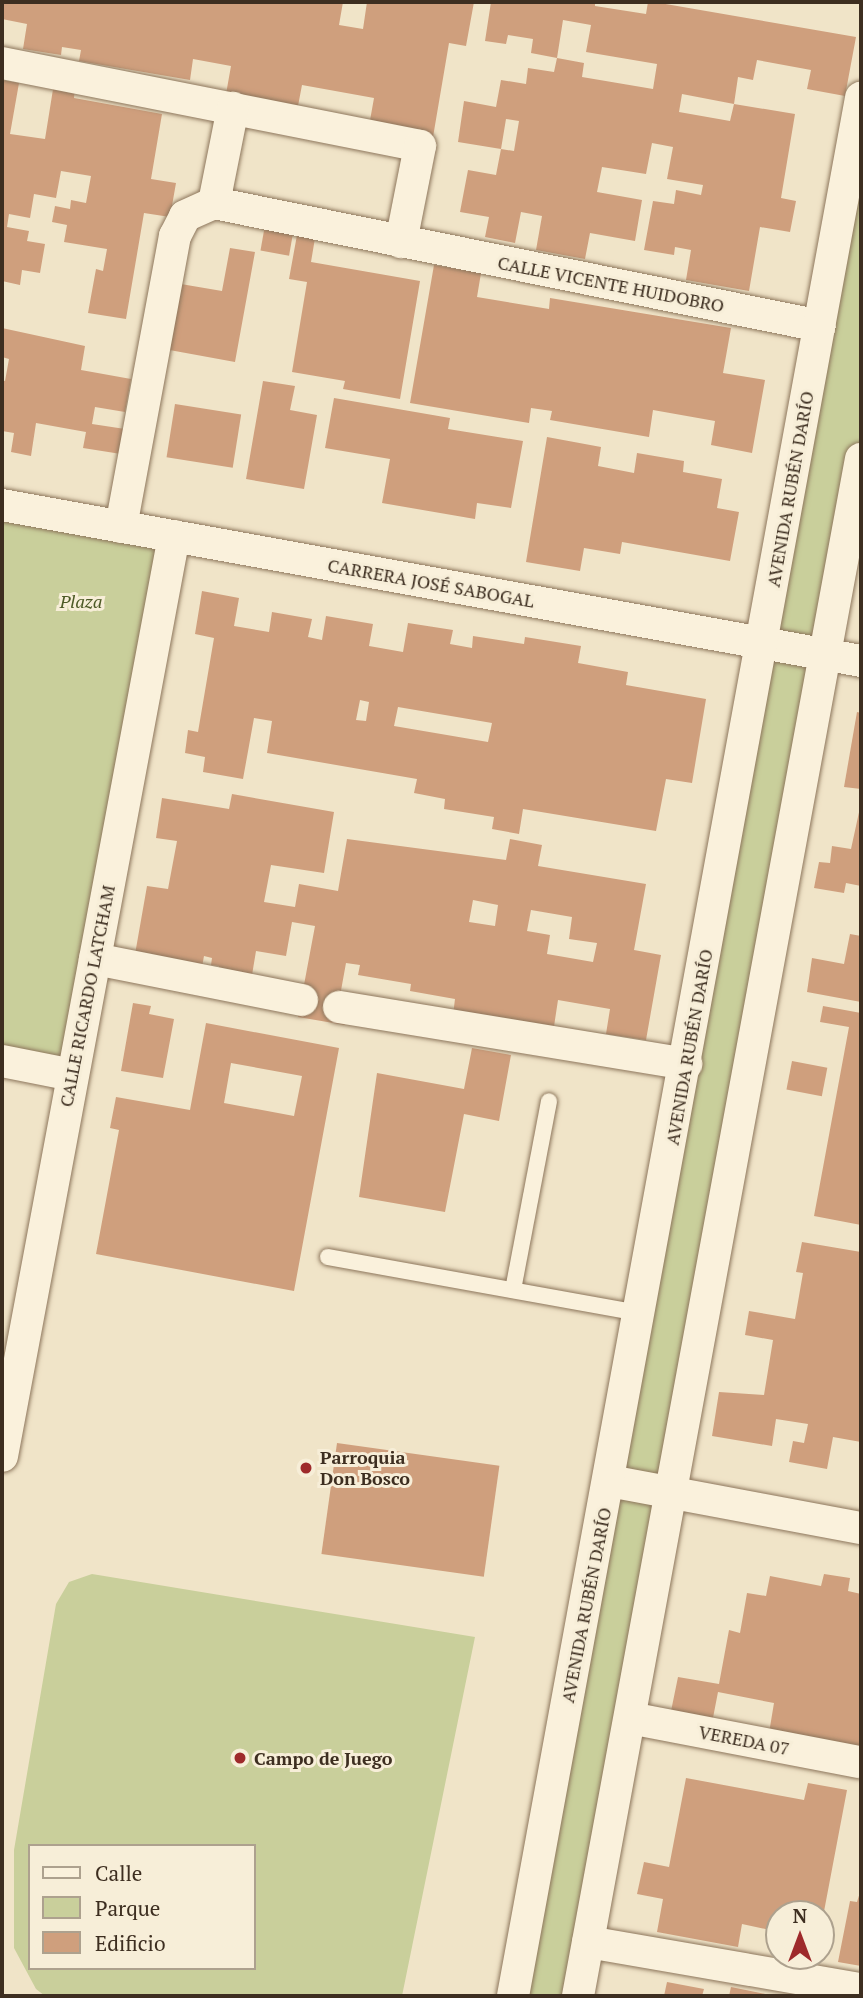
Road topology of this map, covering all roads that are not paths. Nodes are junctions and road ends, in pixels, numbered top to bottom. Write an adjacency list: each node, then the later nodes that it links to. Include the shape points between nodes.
1 (2, 63): 3 (street)
2 (861, 98): 6 (street, AVENIDA RUBÉN DARÍO)
3 (233, 108): 4 (street); 5 (street, via 420,146)
4 (215, 203): 5 (street, CALLE VICENTE HUIDOBRO); 9 (street, via 185,216 175,236)
5 (401, 242): 6 (street, CALLE VICENTE HUIDOBRO)
6 (820, 326): 11 (street, AVENIDA RUBÉN DARÍO)
7 (861, 459): 12 (street)
8 (2, 505): 9 (street, CARRERA JOSÉ SABOGAL)
9 (121, 527): 10 (street, CARRERA JOSÉ SABOGAL)
10 (174, 536): 11 (street, CARRERA JOSÉ SABOGAL); 14 (street, CALLE RICARDO LATCHAM)
11 (762, 643): 12 (street, CARRERA JOSÉ SABOGAL); 18 (street, AVENIDA RUBÉN DARÍO)
12 (825, 654): 13 (street, CARRERA JOSÉ SABOGAL); 26 (street)
13 (861, 661)
14 (95, 959): 15 (street); 19 (street, CALLE RICARDO LATCHAM)
15 (302, 1000)
16 (339, 1007): 18 (street)
17 (2, 1061): 19 (street)
18 (686, 1064): 23 (street, AVENIDA RUBÉN DARÍO)
19 (73, 1075): 24 (street, CALLE RICARDO LATCHAM)
20 (549, 1101): 22 (lane)
21 (328, 1257): 22 (lane)
22 (513, 1290): 23 (lane)
23 (640, 1313): 25 (street, AVENIDA RUBÉN DARÍO)
24 (2, 1456)
25 (609, 1481): 26 (street); 32 (street, AVENIDA RUBÉN DARÍO)
26 (671, 1492): 27 (street); 28 (street)
27 (861, 1528)
28 (630, 1718): 29 (street, VEREDA 07); 30 (street)
29 (859, 1762)
30 (588, 1942): 31 (street); 33 (street)
31 (861, 1990)
32 (513, 1996)
33 (578, 1996)

